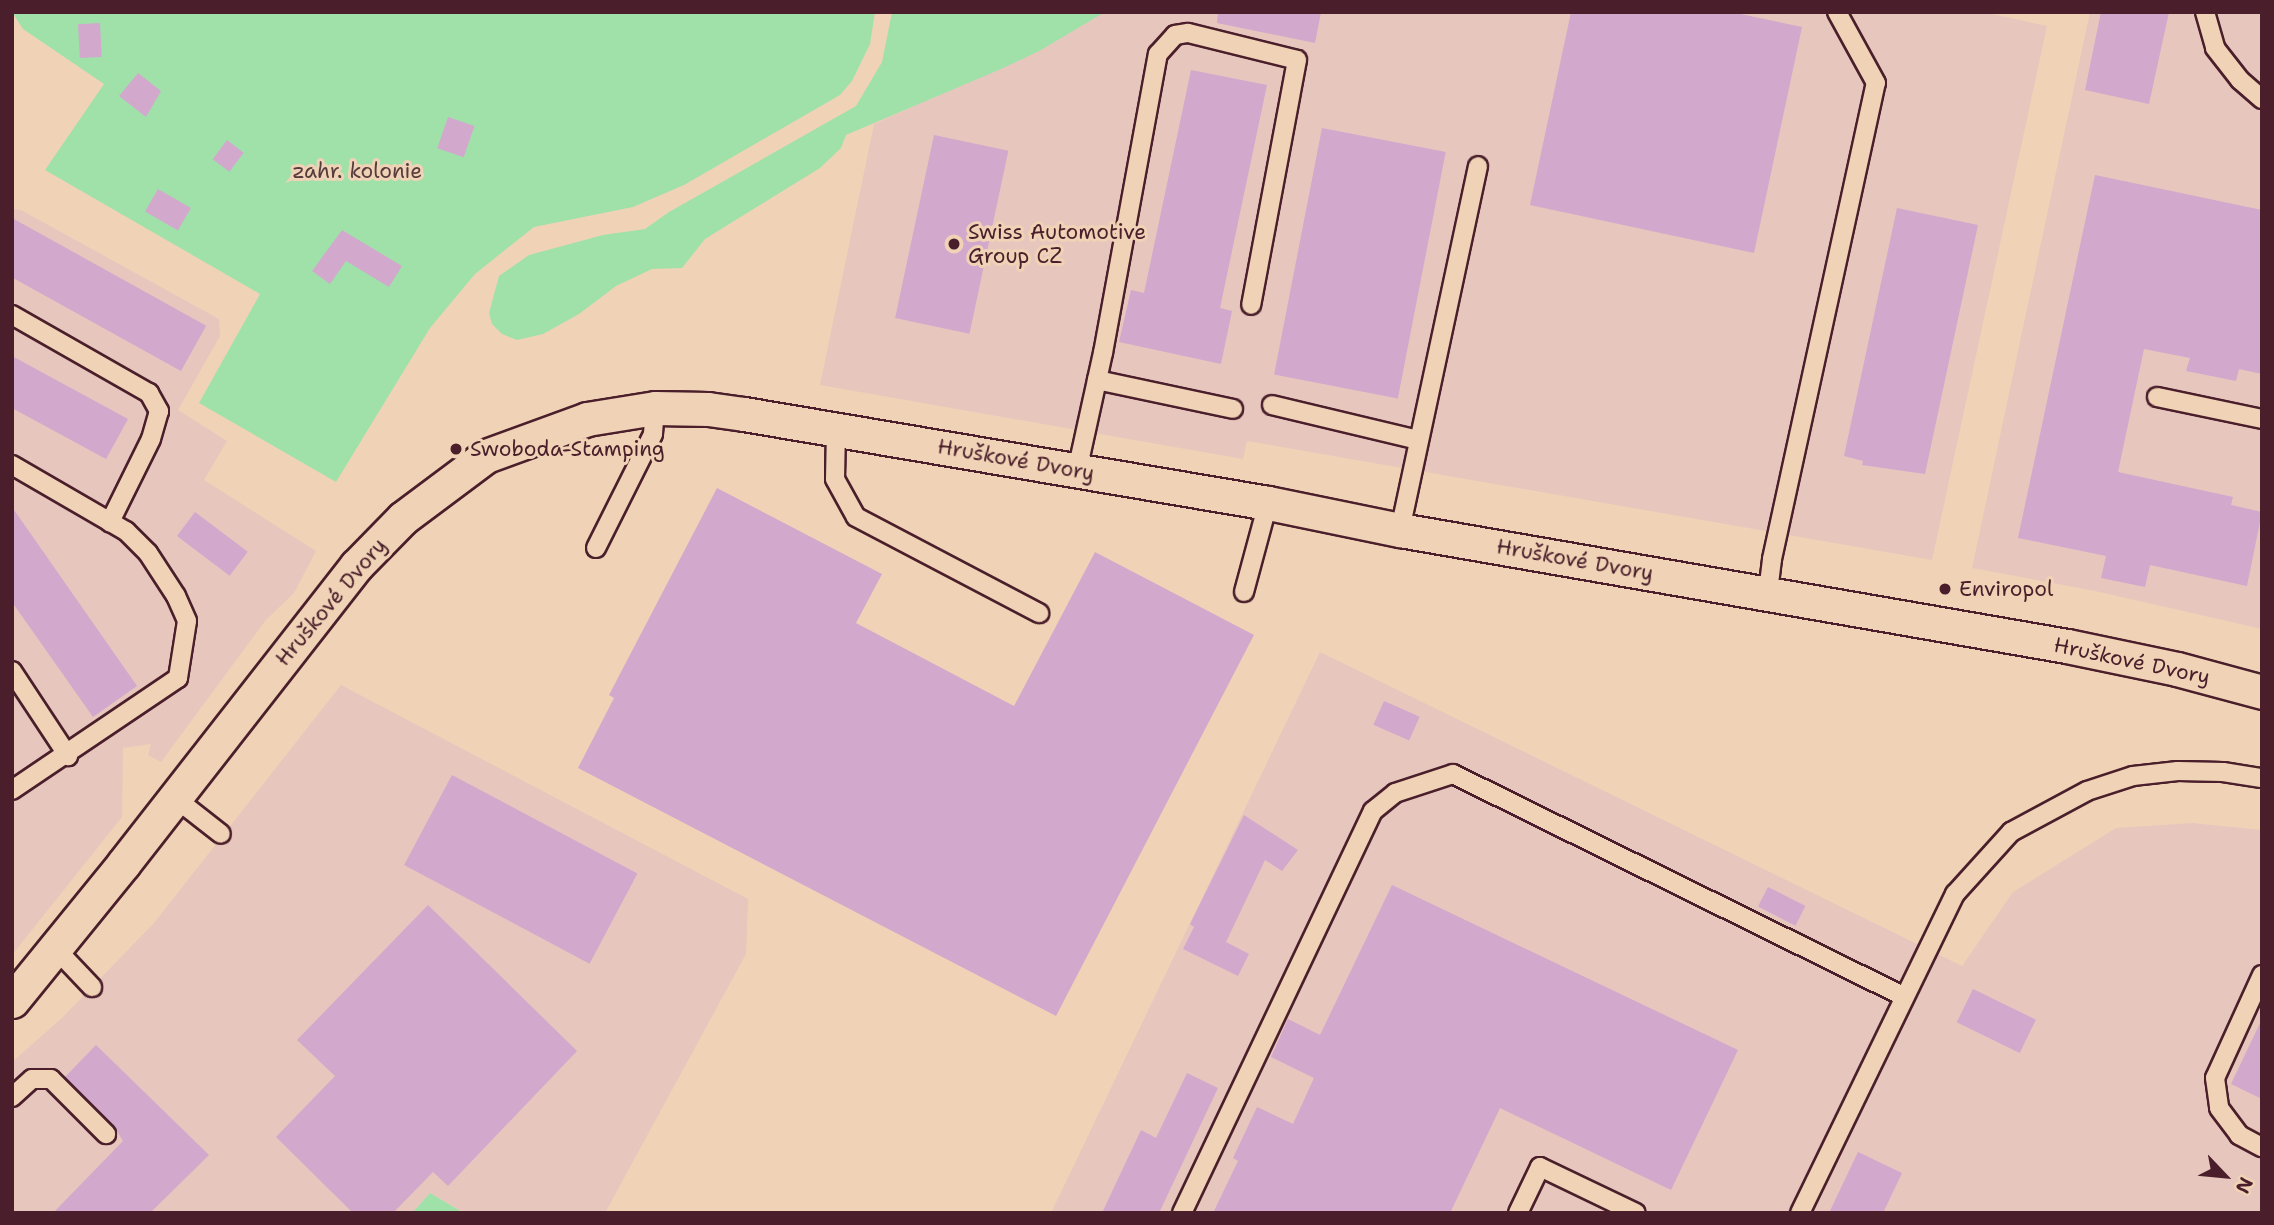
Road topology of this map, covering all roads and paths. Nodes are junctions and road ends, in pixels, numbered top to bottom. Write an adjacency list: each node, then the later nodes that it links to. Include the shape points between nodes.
1 (1837, 12): 22 (lane, via 1876,83)
2 (2205, 12): 3 (lane, via 2215,48 2239,80)
3 (2262, 99)
4 (1478, 166): 14 (lane)
5 (1251, 305): 7 (lane, via 1297,60 1188,33 1175,35 1157,54)
6 (12, 315): 18 (lane, via 149,393 159,411 151,439)
7 (1097, 380): 11 (lane); 16 (lane)
8 (2157, 397): 12 (lane)
9 (1272, 405): 14 (lane)
10 (655, 408): 13 (street, Hruškové Dvory, via 708,409); 20 (lane, via 653,434); 29 (street, Hruškové Dvory, via 587,419 535,436 486,456 427,497 356,565)
11 (1233, 409)
12 (2262, 419)
13 (836, 428): 16 (street, Hruškové Dvory); 23 (lane, via 835,479 856,517)
14 (1418, 440): 19 (lane)
15 (12, 465): 18 (lane)
16 (1077, 471): 17 (street, Hruškové Dvory)
17 (1268, 503): 19 (street, Hruškové Dvory); 21 (lane)
18 (110, 522): 26 (lane, via 148,553 187,621 178,678)
19 (1400, 530): 22 (street, Hruškové Dvory)
20 (596, 548)
21 (1244, 592)
22 (1768, 592): 25 (street, Hruškové Dvory, via 2067,646)
23 (1039, 613)
24 (12, 671): 26 (lane)
25 (2262, 692)
26 (68, 756): 28 (lane)
27 (2262, 778): 34 (lane, via 2178,771 2133,776 2087,791 2011,832 1955,894)
28 (12, 790)
29 (175, 798): 30 (lane); 31 (street, Hruškové Dvory)
30 (221, 834)
31 (55, 948): 33 (lane); 35 (street, Hruškové Dvory)
32 (2262, 975): 38 (lane, via 2216,1078 2219,1108 2239,1135)
33 (92, 987)
34 (1903, 996): 39 (lane, via 1454,774 1395,793 1373,811); 42 (lane)
35 (12, 1000)
36 (12, 1097): 37 (lane, via 32,1079 51,1079)
37 (106, 1134)
38 (2262, 1147)
39 (1182, 1213)
40 (1518, 1213): 41 (lane, via 1540,1167)
41 (1636, 1213)
42 (1800, 1213)

